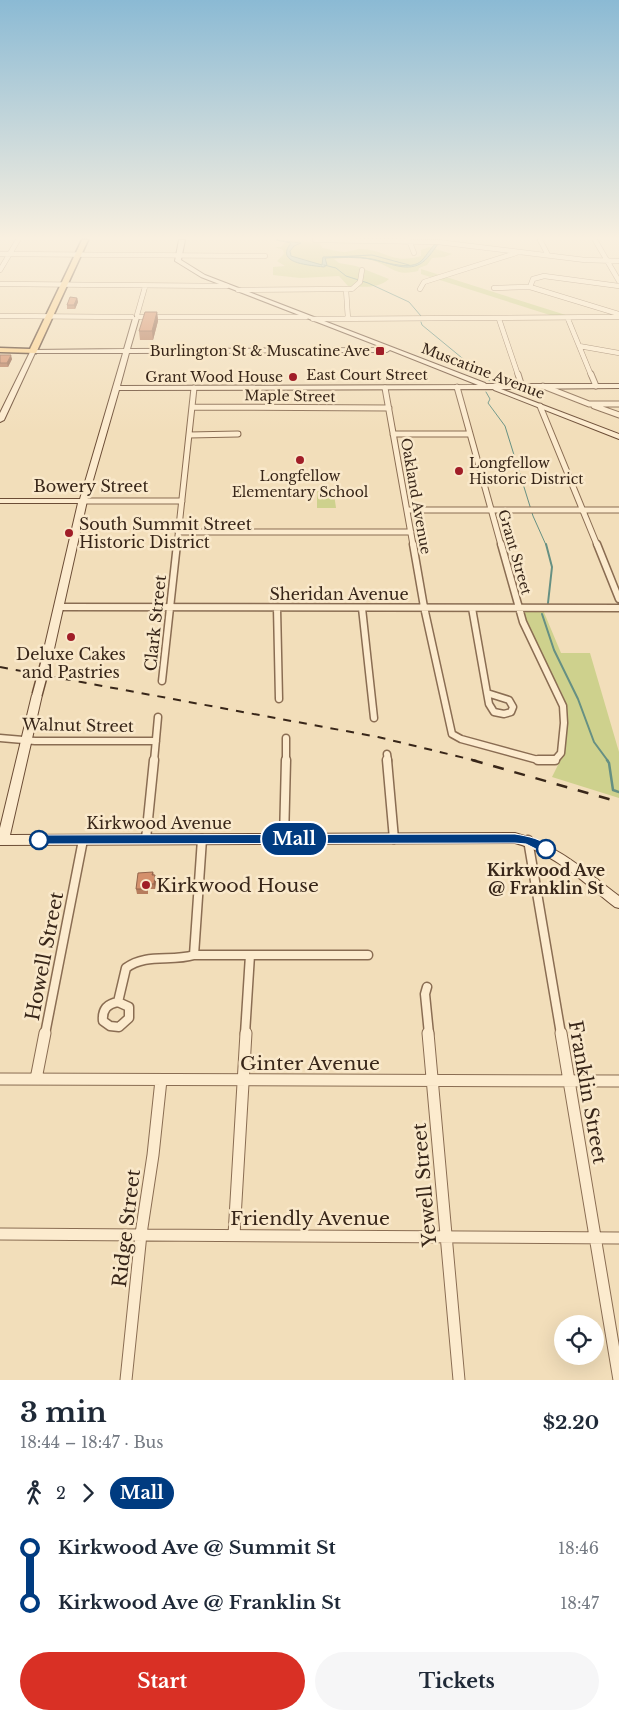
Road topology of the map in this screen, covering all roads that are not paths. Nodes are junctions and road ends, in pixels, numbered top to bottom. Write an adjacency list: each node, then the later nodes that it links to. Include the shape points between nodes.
1 (55, 304): 8 (main road)
2 (139, 304): 9 (street)
3 (275, 304): 10 (street, Muscatine Avenue)
4 (347, 304): 11 (street)
5 (582, 304): 7 (street)
6 (0, 316): 8 (street)
7 (619, 316): 13 (street)
8 (49, 317): 9 (street); 18 (main road)
9 (136, 317): 10 (street); 16 (street)
10 (310, 318): 11 (street); 17 (street, Muscatine Avenue)
11 (348, 319): 12 (street)
12 (500, 319): 13 (street); 20 (street)
13 (568, 319): 14 (street)
14 (579, 346): 19 (street); 22 (street)
15 (0, 350): 18 (main road)
16 (127, 350): 17 (street); 18 (street); 26 (street)
17 (394, 350): 25 (street, Muscatine Avenue)
18 (33, 351): 35 (street)
19 (619, 353)
20 (522, 386): 21 (street, East Court Street); 25 (street, East Court Street)
21 (544, 386): 22 (street, East Court Street); 29 (street)
22 (596, 386): 23 (street, East Court Street)
23 (619, 386)
24 (457, 387): 25 (street, East Court Street); 28 (street, East Court Street); 38 (street, Grant Street)
25 (490, 387): 31 (street, Muscatine Avenue)
26 (116, 388): 27 (street, East Court Street); 42 (street)
27 (194, 388): 28 (street, East Court Street); 32 (street, Clark Street)
28 (385, 388): 33 (street, Oakland Avenue)
29 (589, 404): 30 (street); 34 (street)
30 (619, 404)
31 (540, 406): 40 (street, Muscatine Avenue); 46 (street)
32 (192, 408): 33 (street, Maple Street); 39 (street, Clark Street)
33 (389, 408): 37 (street, Oakland Avenue)
34 (619, 415)
35 (0, 420)
36 (238, 434): 39 (street)
37 (394, 434): 38 (street); 44 (street, Oakland Avenue)
38 (470, 434): 45 (street, Grant Street)
39 (189, 435): 43 (street, Clark Street)
40 (619, 437)
41 (0, 500): 42 (street, Bowery Street)
42 (83, 501): 43 (street, Bowery Street); 51 (street)
43 (182, 501): 48 (street, Clark Street)
44 (407, 510): 45 (street); 49 (street, Oakland Avenue)
45 (492, 510): 46 (street); 57 (street, Grant Street)
46 (582, 510): 47 (street); 50 (street)
47 (619, 510)
48 (178, 532): 49 (street); 52 (street, Clark Street)
49 (411, 532): 55 (street, Oakland Avenue)
50 (619, 599)
51 (58, 607): 52 (street, Sheridan Avenue); 66 (street, bridge)
52 (170, 607): 53 (street, Sheridan Avenue); 59 (street, Clark Street)
53 (278, 608): 54 (street, Sheridan Avenue); 61 (street)
54 (362, 608): 55 (street, Sheridan Avenue); 63 (street)
55 (424, 608): 56 (street, Sheridan Avenue); 57 (street, Grant Street, via 452,734 538,760 555,760 561,753 563,706)
56 (472, 608): 57 (street, Sheridan Avenue); 60 (street)
57 (519, 608): 58 (street, Sheridan Avenue)
58 (619, 608)
59 (162, 681)
60 (487, 693)
61 (279, 699)
62 (158, 717): 67 (street)
63 (374, 718)
64 (0, 738): 66 (street, Walnut Street)
65 (286, 738): 71 (street)
66 (26, 739): 67 (street, Walnut Street); 73 (street)
67 (156, 740): 69 (street)
68 (387, 754): 72 (street)
69 (146, 839): 70 (street, Kirkwood Avenue); 74 (street, Kirkwood Avenue)
70 (202, 839): 71 (street, Kirkwood Avenue); 77 (street)
71 (284, 839): 72 (street, Kirkwood Avenue)
72 (394, 839): 75 (street, Kirkwood Avenue)
73 (1, 840): 74 (street, Kirkwood Avenue)
74 (83, 840): 83 (street, Howell Street)
75 (528, 840): 76 (street, via 559,858); 88 (street, Franklin Street)
76 (619, 903)
77 (194, 955): 78 (street); 81 (street, via 181,959 133,961 125,972)
78 (250, 955): 79 (street); 85 (street)
79 (368, 955)
80 (427, 987): 86 (street, Yewell Street)
81 (118, 1002)
82 (0, 1079): 83 (street, Ginter Avenue)
83 (36, 1079): 84 (street, Ginter Avenue)
84 (161, 1080): 85 (street, Ginter Avenue); 90 (street, Ridge Street)
85 (242, 1080): 86 (street, Ginter Avenue); 91 (street)
86 (433, 1081): 88 (street, Ginter Avenue); 92 (street, Yewell Street)
87 (619, 1081): 88 (street, Ginter Avenue)
88 (569, 1082): 93 (street, Franklin Street)
89 (0, 1234): 90 (street, Friendly Avenue)
90 (141, 1234): 91 (street, Friendly Avenue); 95 (street, Ridge Street)
91 (234, 1235): 92 (street, Friendly Avenue)
92 (446, 1236): 93 (street, Friendly Avenue); 96 (street, Yewell Street)
93 (595, 1238): 94 (street, Friendly Avenue); 97 (street, Franklin Street)
94 (619, 1238)
95 (126, 1380)
96 (459, 1380)
97 (619, 1380)

